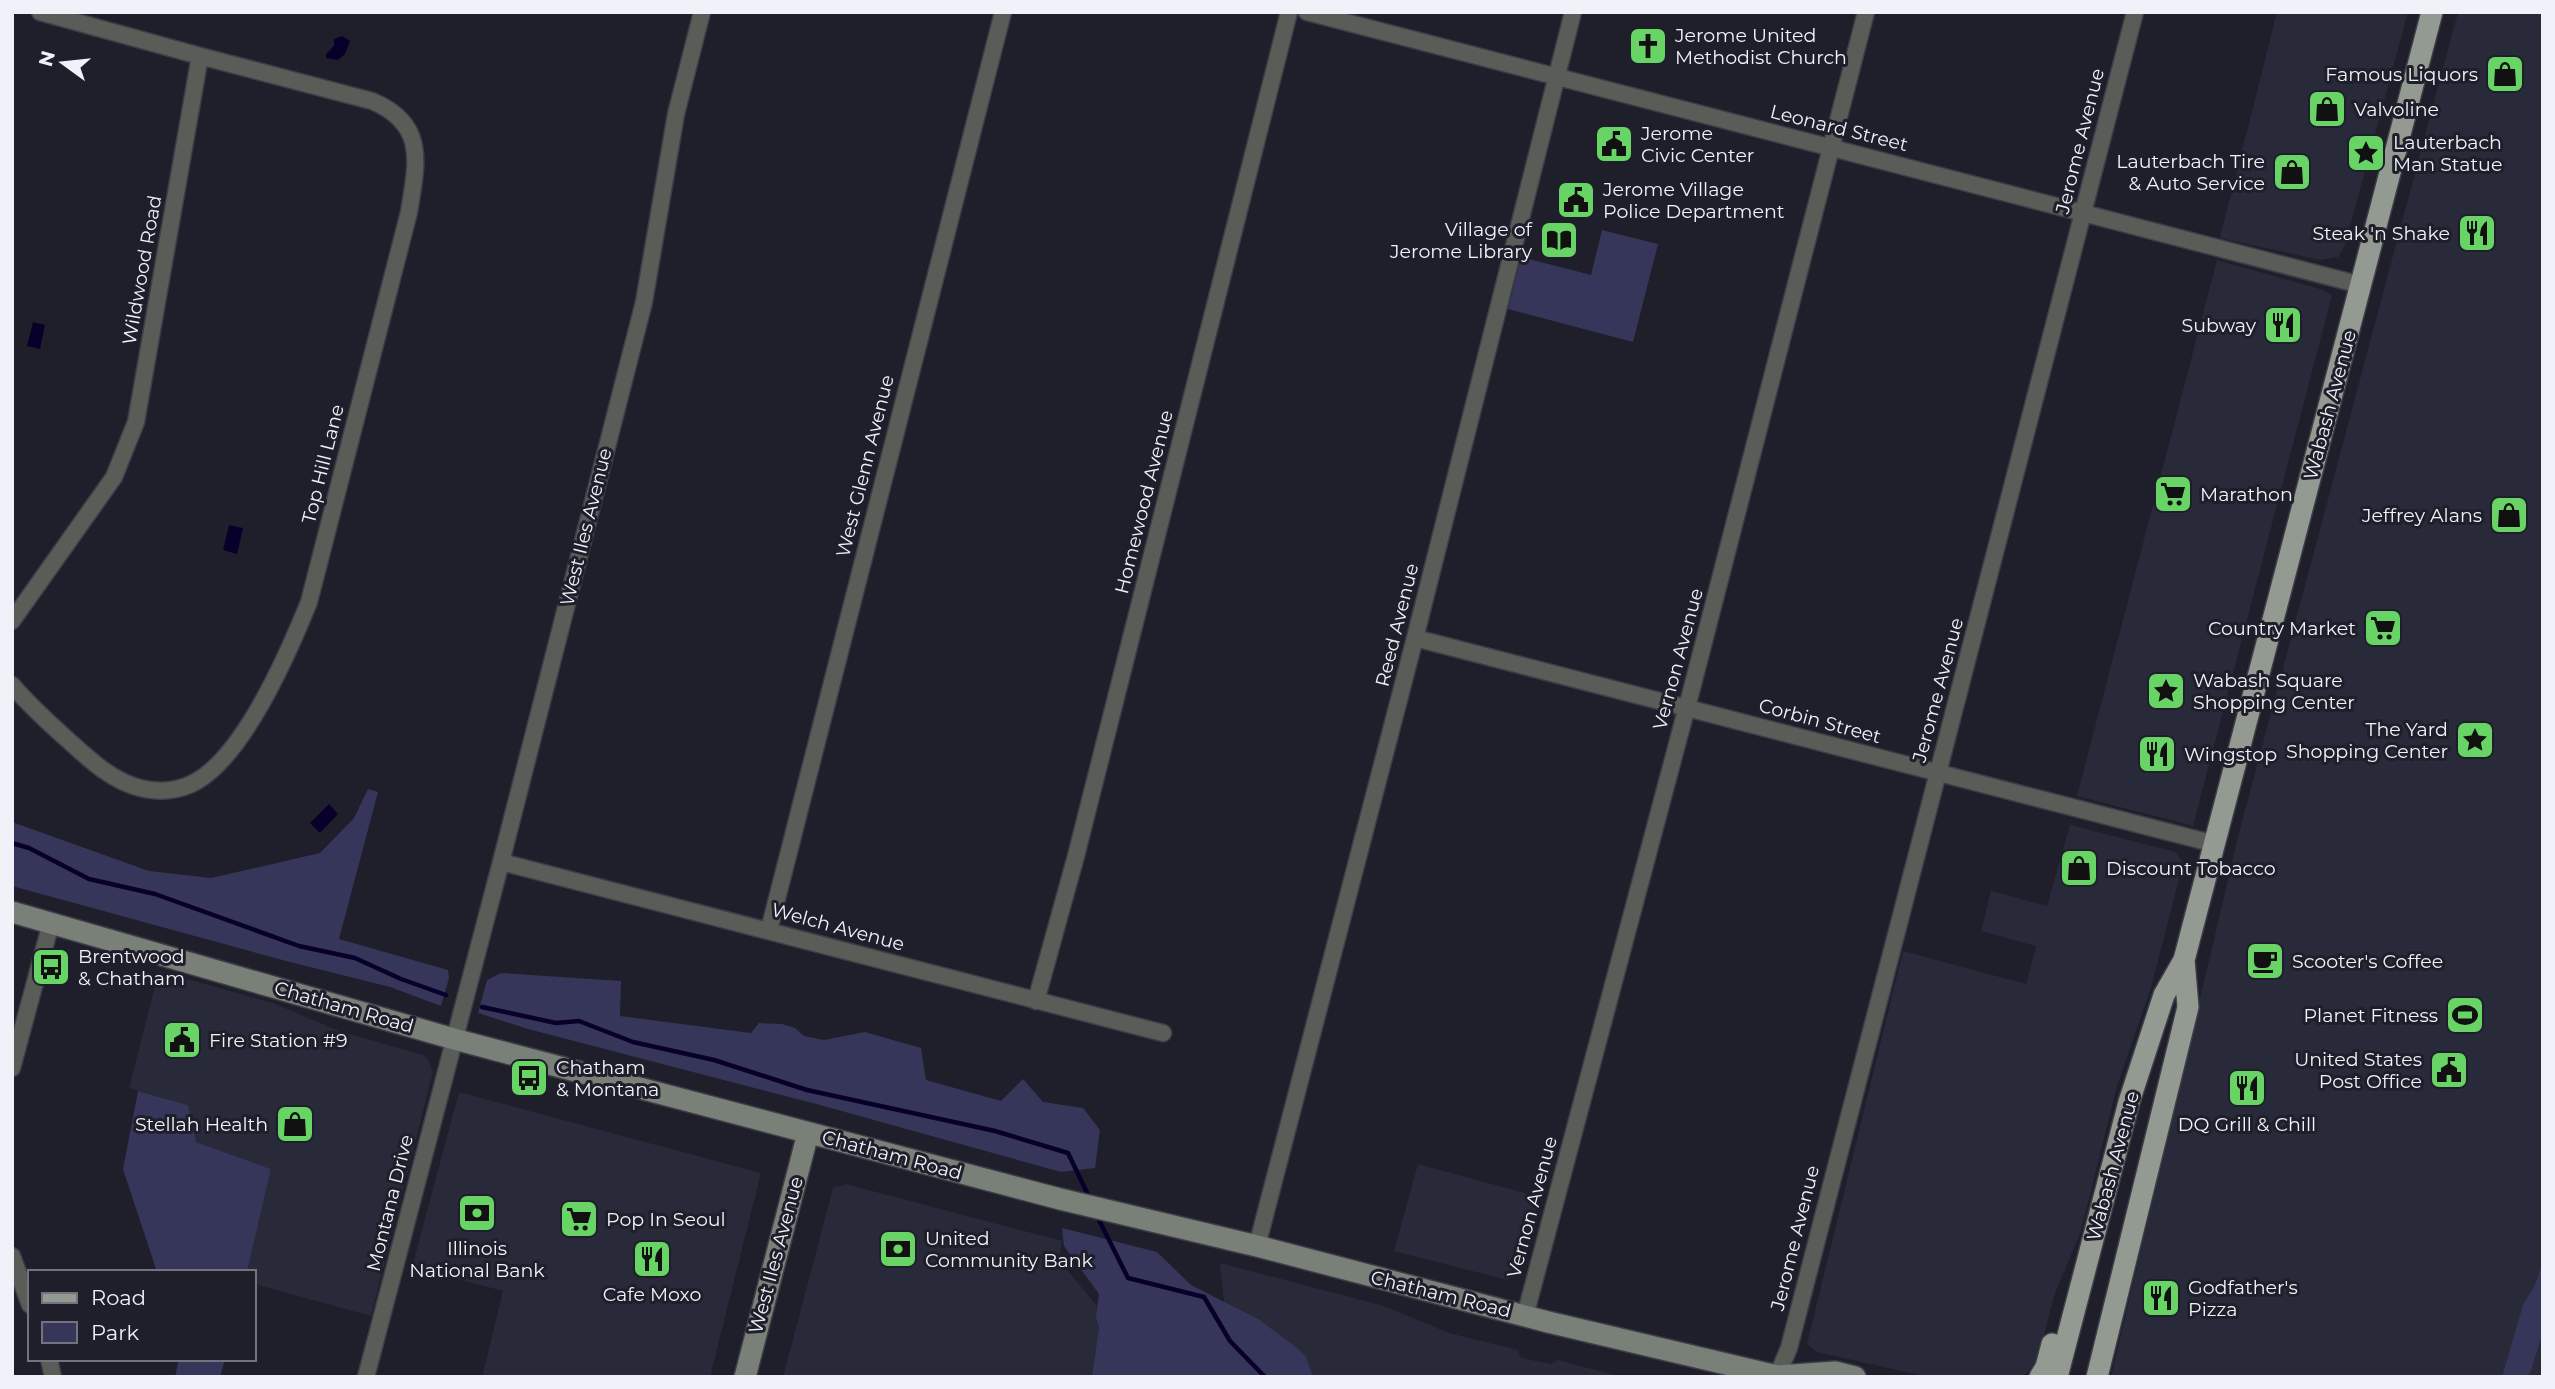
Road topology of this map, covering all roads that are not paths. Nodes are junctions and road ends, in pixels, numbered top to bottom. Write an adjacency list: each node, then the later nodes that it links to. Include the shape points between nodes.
1 (40, 12): 10 (street)
2 (702, 12): 21 (street, West Iles Avenue, via 676,114 643,302)
3 (1003, 12): 24 (street, West Glenn Avenue)
4 (1289, 12): 26 (street, Homewood Avenue)
5 (1307, 12): 11 (street, Leonard Street)
6 (1573, 12): 11 (street, Reed Avenue)
7 (1866, 12): 12 (street, Vernon Avenue)
8 (2135, 12): 13 (street, Jerome Avenue)
9 (2432, 12): 14 (main road, Wabash Avenue)
10 (200, 56): 15 (street, Wildwood Road, via 136,422 114,477); 17 (street, Top Hill Lane, via 388,107 409,127 414,145 415,175 408,212 309,602 281,667 225,757 181,788 140,788 113,776)
11 (1556, 77): 12 (street, Leonard Street); 16 (street, Reed Avenue)
12 (1831, 148): 13 (street, Leonard Street); 18 (street, Vernon Avenue)
13 (2084, 212): 14 (street, Leonard Street); 19 (street, Jerome Avenue)
14 (2361, 285): 20 (main road, Wabash Avenue)
15 (12, 621)
16 (1415, 638): 18 (street, Corbin Street); 31 (street, Reed Avenue)
17 (12, 685)
18 (1687, 708): 19 (street, Corbin Street); 35 (street, Vernon Avenue)
19 (1937, 773): 20 (street, Corbin Street); 39 (street, Jerome Avenue)
20 (2215, 844): 25 (main road, Wabash Avenue)
21 (501, 862): 24 (street, Welch Avenue); 28 (street, West Iles Avenue)
22 (12, 912): 23 (main road, Chatham Road)
23 (51, 923): 28 (main road, Chatham Road); 29 (street)
24 (769, 930): 26 (street, Welch Avenue)
25 (2184, 960): 33 (main road, Wabash Avenue, via 2164,995 2129,1102); 36 (main road, Wabash Avenue, via 2188,1007)
26 (1036, 1001): 27 (street, Welch Avenue)
27 (1163, 1033)
28 (454, 1039): 30 (main road, Chatham Road); 37 (street, Montana Drive)
29 (12, 1068)
30 (808, 1133): 31 (main road, Chatham Road); 38 (main road, West Iles Avenue)
31 (1257, 1246): 35 (main road, Chatham Road)
32 (12, 1256): 34 (street)
33 (2083, 1277): 41 (main road, via 2064,1298); 42 (main road, Wabash Avenue)
34 (28, 1300)
35 (1525, 1316): 39 (main road, Chatham Road)
36 (2099, 1372)
37 (366, 1377)
38 (745, 1377)
39 (1777, 1377): 40 (main road, Chatham Road, via 1835,1372)
40 (1855, 1377)
41 (2040, 1377)
42 (2057, 1377)

